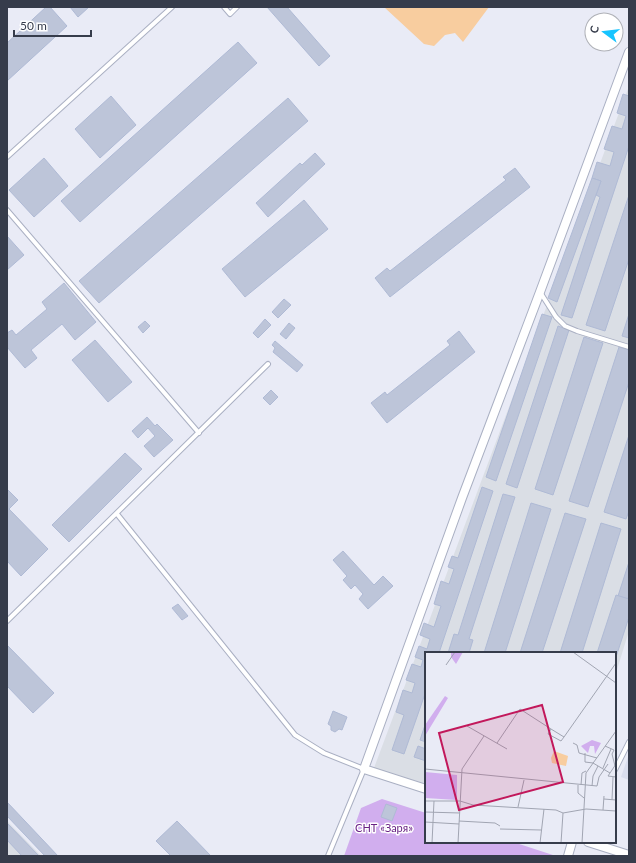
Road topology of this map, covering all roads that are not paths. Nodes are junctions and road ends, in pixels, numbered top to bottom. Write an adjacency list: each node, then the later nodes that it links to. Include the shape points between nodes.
1 (172, 7): 5 (lane)
2 (224, 7): 3 (lane, via 230,14)
3 (237, 7)
4 (629, 52): 7 (street)
5 (7, 157)
6 (7, 210): 10 (lane)
7 (540, 292): 8 (lane, via 565,326); 15 (street, via 467,484)
8 (629, 347)
9 (268, 364): 10 (lane)
10 (199, 433): 11 (lane)
11 (117, 514): 12 (lane); 15 (lane, via 295,736 324,753)
12 (7, 621)
13 (629, 742): 14 (lane)
14 (616, 768)
15 (364, 769): 16 (street); 20 (lane)
16 (425, 789)
17 (572, 843): 21 (street)
18 (591, 843): 19 (street)
19 (629, 855)
20 (328, 856)
21 (568, 856)

